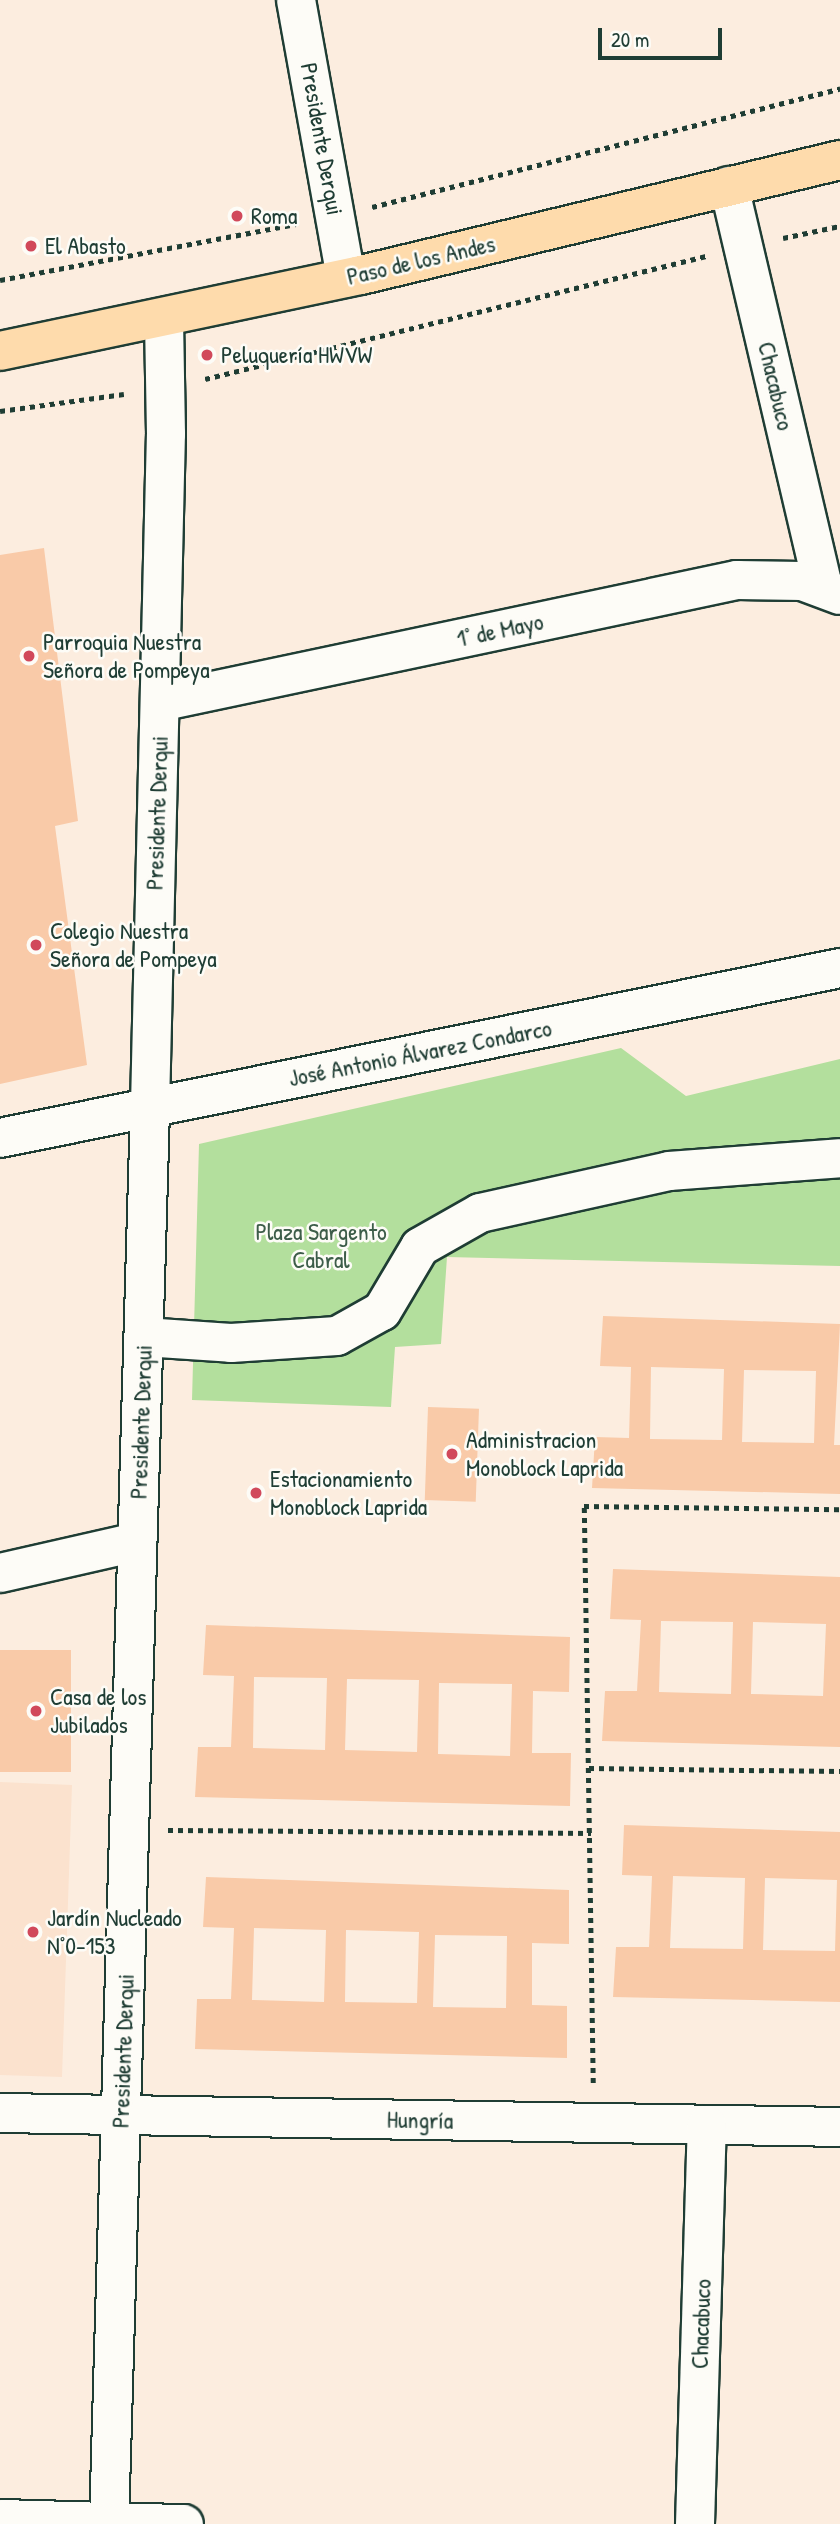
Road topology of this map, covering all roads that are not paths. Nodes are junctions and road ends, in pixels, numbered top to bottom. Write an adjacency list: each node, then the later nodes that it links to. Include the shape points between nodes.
1 (296, 0): 4 (street, Presidente Derqui)
2 (840, 160): 3 (main road, Paso de los Andes)
3 (729, 186): 4 (main road, Paso de los Andes); 7 (street, Chacabuco)
4 (346, 278): 5 (main road, Paso de los Andes)
5 (164, 319): 6 (main road, Paso de los Andes); 8 (street, Presidente Derqui)
6 (0, 351)
7 (832, 590): 8 (street, 1° de Mayo, via 780,579 737,580)
8 (160, 702): 10 (street, Presidente Derqui)
9 (840, 968): 10 (street, José Antonio Álvarez Condarco)
10 (150, 1106): 11 (street, José Antonio Álvarez Condarco); 13 (street, Presidente Derqui)
11 (0, 1138)
12 (840, 1158): 13 (street, via 669,1171 480,1213 420,1247 382,1311 337,1336 231,1343)
13 (144, 1338): 14 (street, Presidente Derqui)
14 (137, 1542): 15 (street); 17 (street, Presidente Derqui)
15 (0, 1573)
16 (0, 2113): 17 (street, Hungría)
17 (120, 2116): 18 (street, Hungría); 21 (street, Presidente Derqui)
18 (707, 2125): 19 (street, Hungría); 23 (street, Chacabuco)
19 (840, 2127)
20 (0, 2519): 21 (street)
21 (109, 2523): 22 (street)
22 (184, 2524)
23 (695, 2524)

